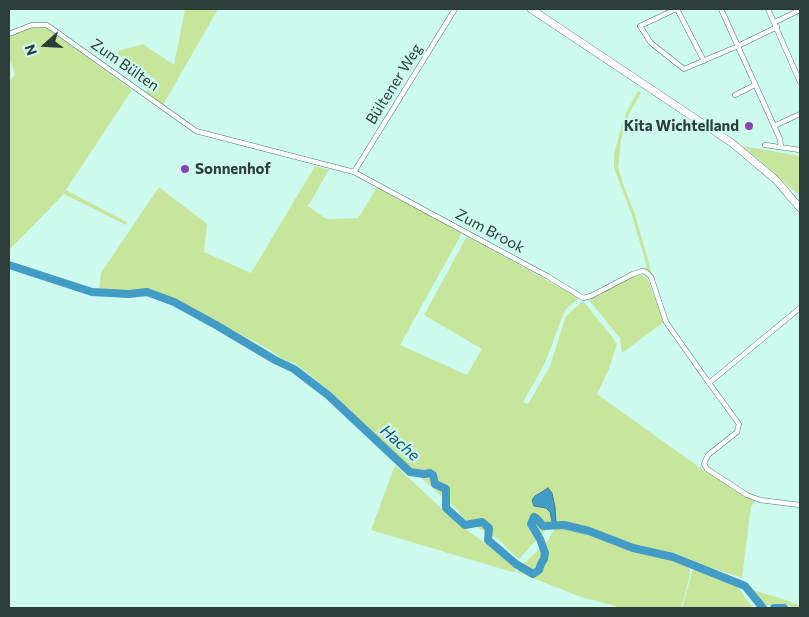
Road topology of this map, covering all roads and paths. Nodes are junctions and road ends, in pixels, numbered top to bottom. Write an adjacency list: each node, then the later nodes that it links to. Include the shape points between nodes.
1 (455, 9): 20 (street, Bültener Weg)
2 (530, 9): 21 (main road, via 732,143 776,180)
3 (676, 9): 10 (street); 10 (street, via 640,26 651,43 684,69)
4 (721, 9): 9 (street)
5 (768, 9): 7 (street)
6 (800, 10): 7 (street)
7 (776, 24): 9 (street); 11 (street)
8 (9, 34): 16 (street, Zum Bülten, via 32,25 47,25)
9 (738, 46): 10 (street); 12 (street)
10 (704, 61)
11 (800, 82)
12 (755, 85): 13 (street); 15 (street)
13 (736, 95)
14 (800, 114): 15 (street)
15 (774, 126): 18 (street)
16 (196, 131): 20 (street, Zum Brook)
17 (766, 145): 18 (street)
18 (781, 147): 19 (street)
19 (800, 150)
20 (354, 172): 23 (street, Zum Brook, via 583,298 633,274 646,272 651,277 666,322)
21 (800, 208)
22 (800, 308): 23 (street)
23 (709, 383): 24 (street, Zum Brook, via 739,424 737,432 708,455 704,464 707,469 747,495)
24 (800, 506)

